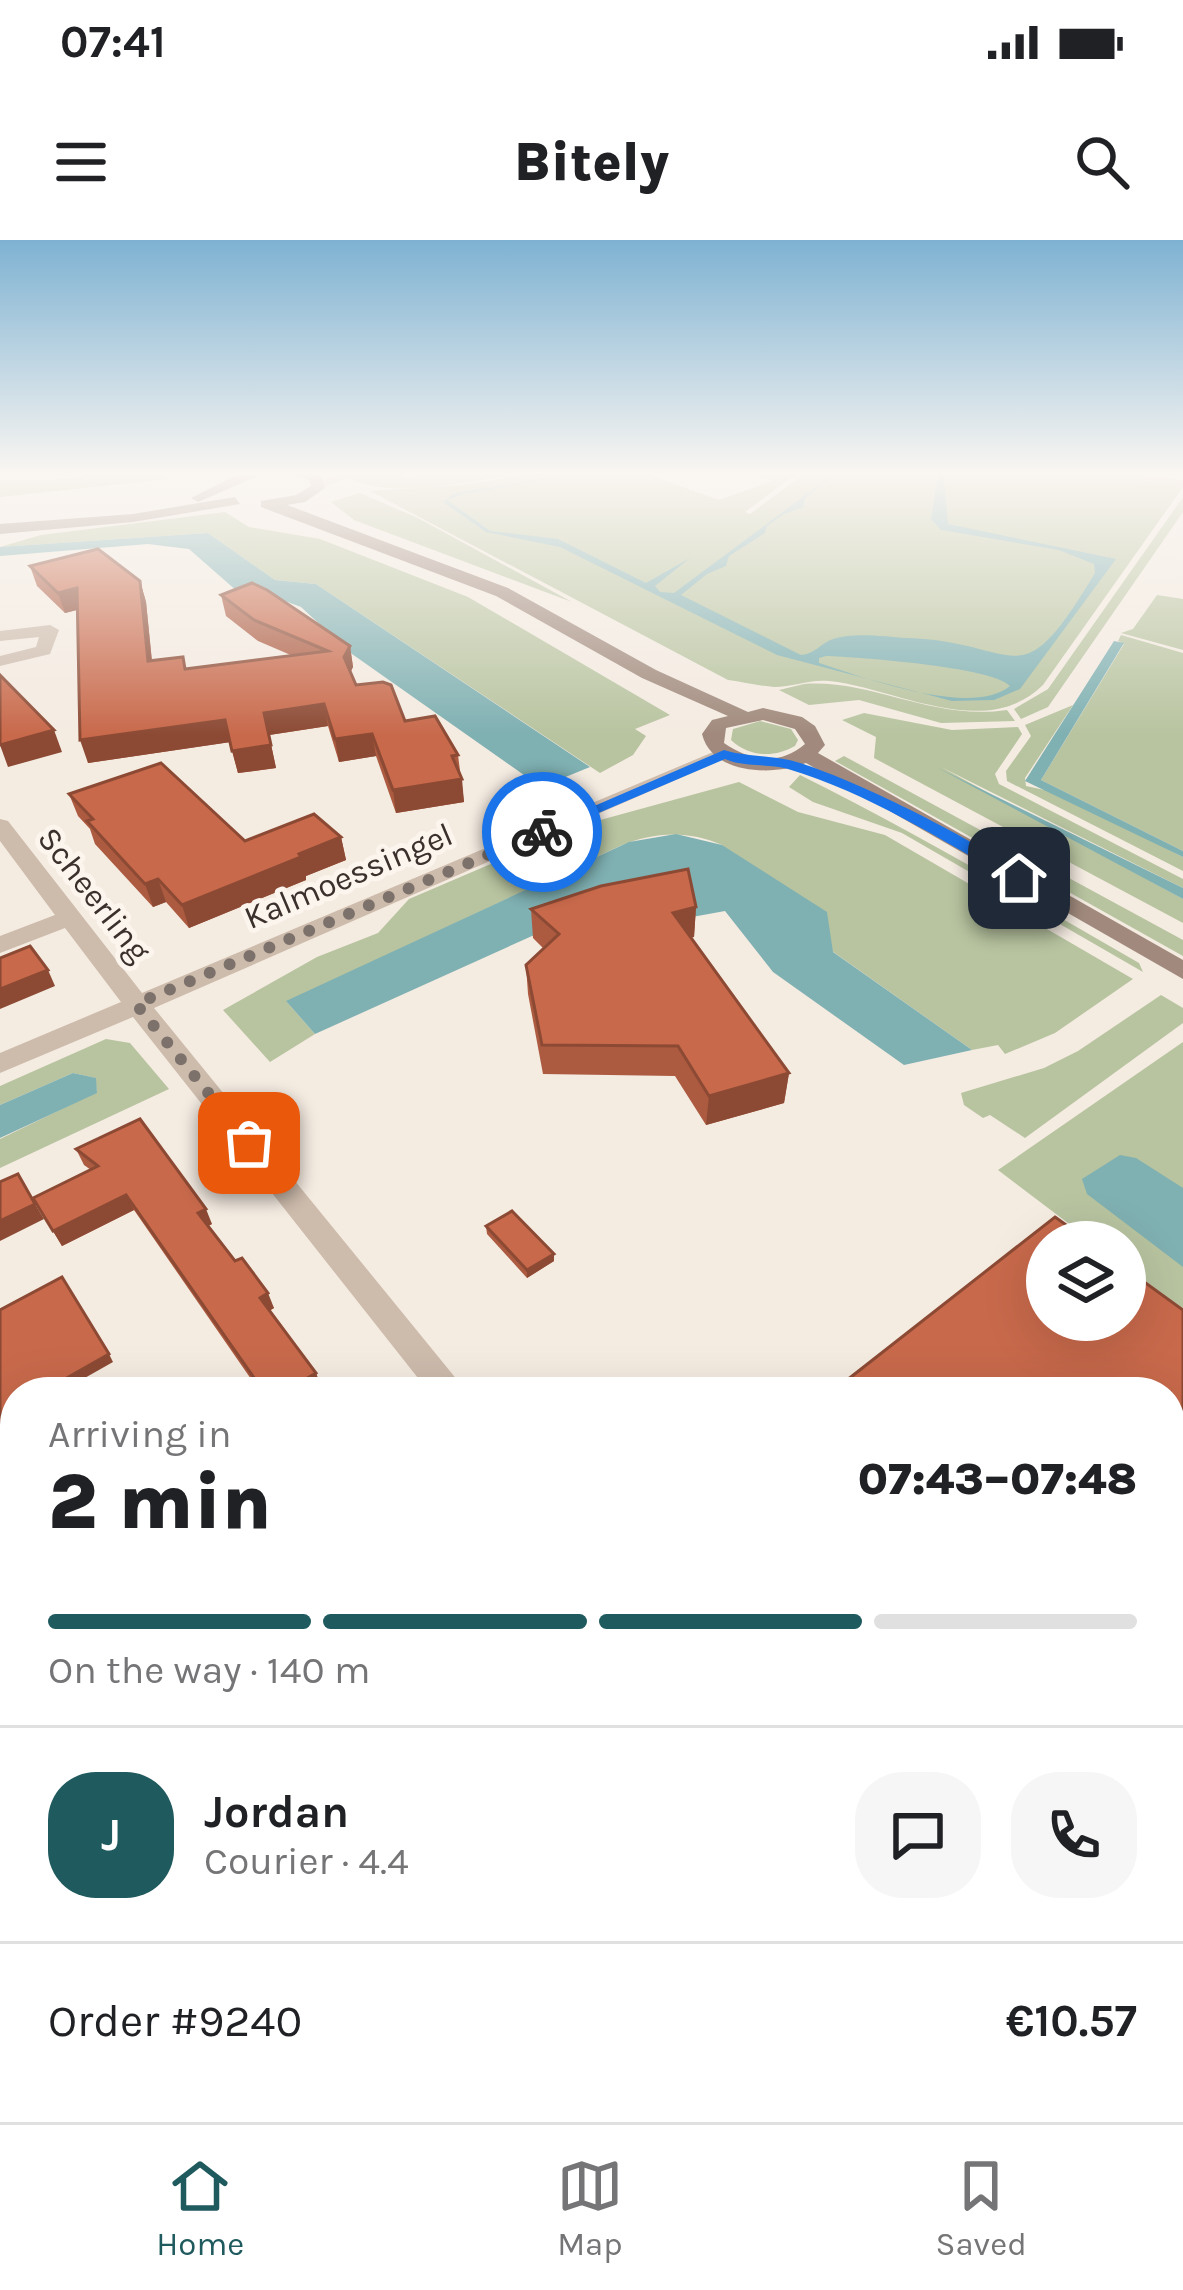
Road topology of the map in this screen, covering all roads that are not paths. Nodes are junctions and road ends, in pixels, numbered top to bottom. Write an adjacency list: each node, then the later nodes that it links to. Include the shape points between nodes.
1 (416, 559): 4 (main road, via 502,592)
2 (0, 636): 3 (street, via 50,630 44,650)
3 (0, 661)
4 (649, 674): 5 (main road); 6 (main road)
5 (741, 716): 6 (main road); 8 (main road, via 802,724 815,745)
6 (719, 724): 7 (main road, via 712,734)
7 (724, 754): 8 (main road, via 744,762); 13 (street, Kalmoessingel)
8 (797, 760): 12 (main road)
9 (0, 826): 10 (street, Scheerling)
10 (69, 918): 11 (street); 13 (street, Scheerling)
11 (0, 945)
12 (1183, 971)
13 (136, 1004): 14 (street, Kalmoessingel); 15 (street, Scheerling)
14 (0, 1064)
15 (426, 1377)

